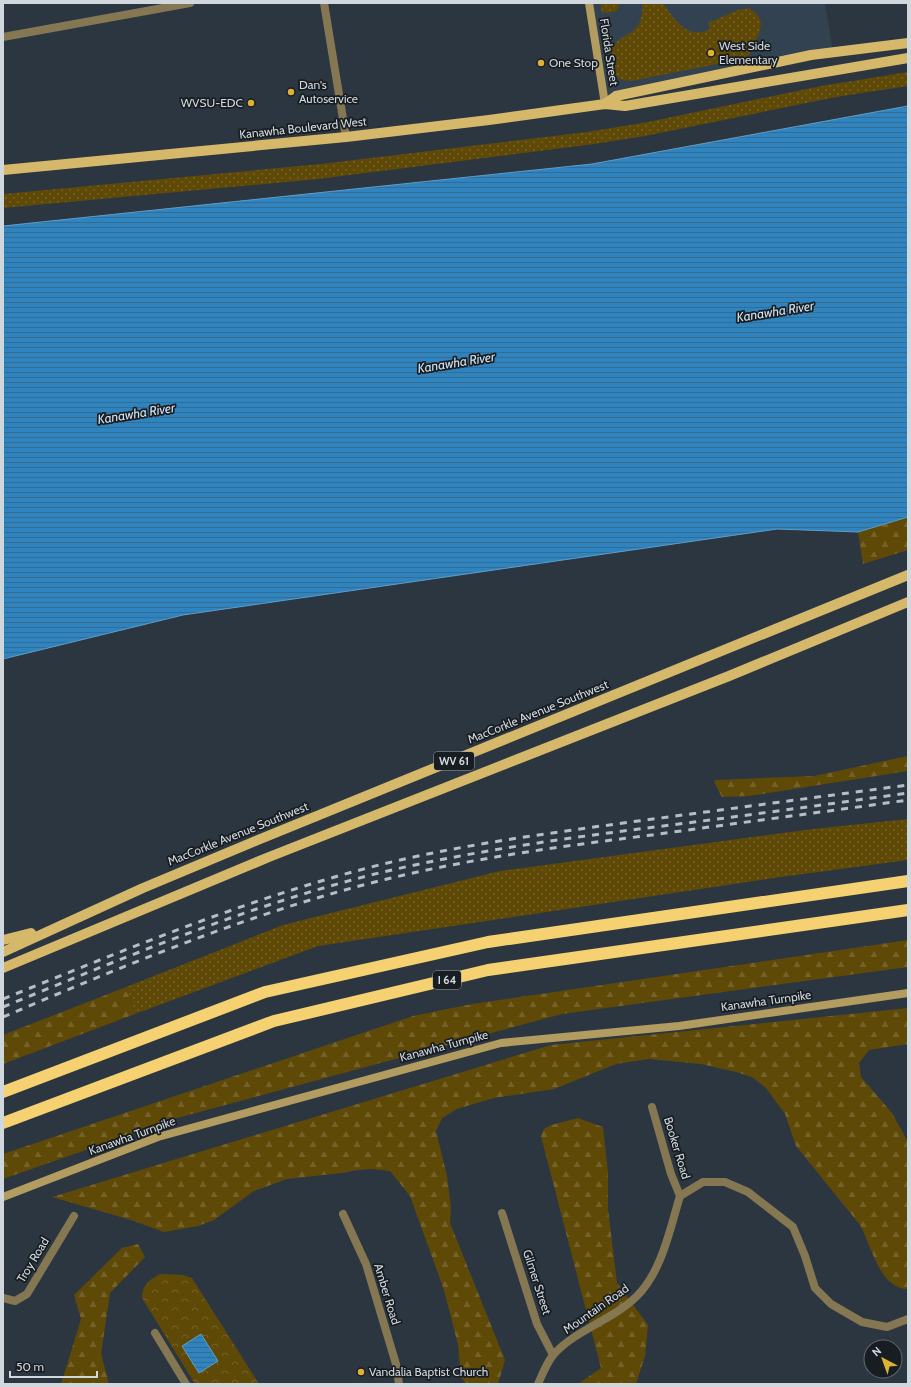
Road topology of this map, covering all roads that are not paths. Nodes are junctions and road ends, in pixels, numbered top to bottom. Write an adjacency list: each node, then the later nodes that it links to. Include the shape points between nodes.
1 (190, 3): 4 (street)
2 (324, 3): 8 (street)
3 (589, 3): 7 (main road, Florida Street)
4 (3, 37)
5 (908, 43): 7 (main road, Kanawha Boulevard West, via 804,57 623,94)
6 (908, 58): 7 (main road, Kanawha Boulevard West, via 625,106)
7 (605, 104): 8 (main road, Kanawha Boulevard West)
8 (346, 137): 9 (main road, Kanawha Boulevard West)
9 (3, 170)
10 (908, 574): 14 (main road, MacCorkle Avenue Southwest / WV 61, via 253,842)
11 (908, 602): 17 (main road, WV 61, via 715,682 269,857)
12 (908, 881): 19 (highway, I 64, via 488,942 265,992)
13 (908, 910): 21 (highway, I 64, via 488,970 419,986 274,1021)
14 (68, 923): 15 (main road); 16 (main road, MacCorkle Avenue Southwest / WV 61)
15 (3, 940)
16 (3, 952)
17 (3, 968)
18 (908, 993): 23 (main road, Kanawha Turnpike, via 679,1026 501,1043 158,1137)
19 (3, 1092)
20 (652, 1107): 22 (street, Booker Road)
21 (3, 1123)
22 (680, 1196): 28 (street, via 703,1182 725,1182 748,1192 793,1227 806,1256 815,1288 831,1304 862,1322 887,1327); 30 (street, Mountain Road, via 661,1261 637,1296)
23 (3, 1197)
24 (502, 1213): 30 (street, Gilmer Street, via 537,1324)
25 (343, 1214): 32 (street, Amber Road, via 366,1264 396,1364)
26 (74, 1216): 27 (street, Troy Road, via 27,1294 15,1301)
27 (3, 1298)
28 (908, 1319)
29 (155, 1333): 31 (street)
30 (553, 1355): 33 (street, Mountain Road)
31 (186, 1384)
32 (399, 1384)
33 (538, 1384)

